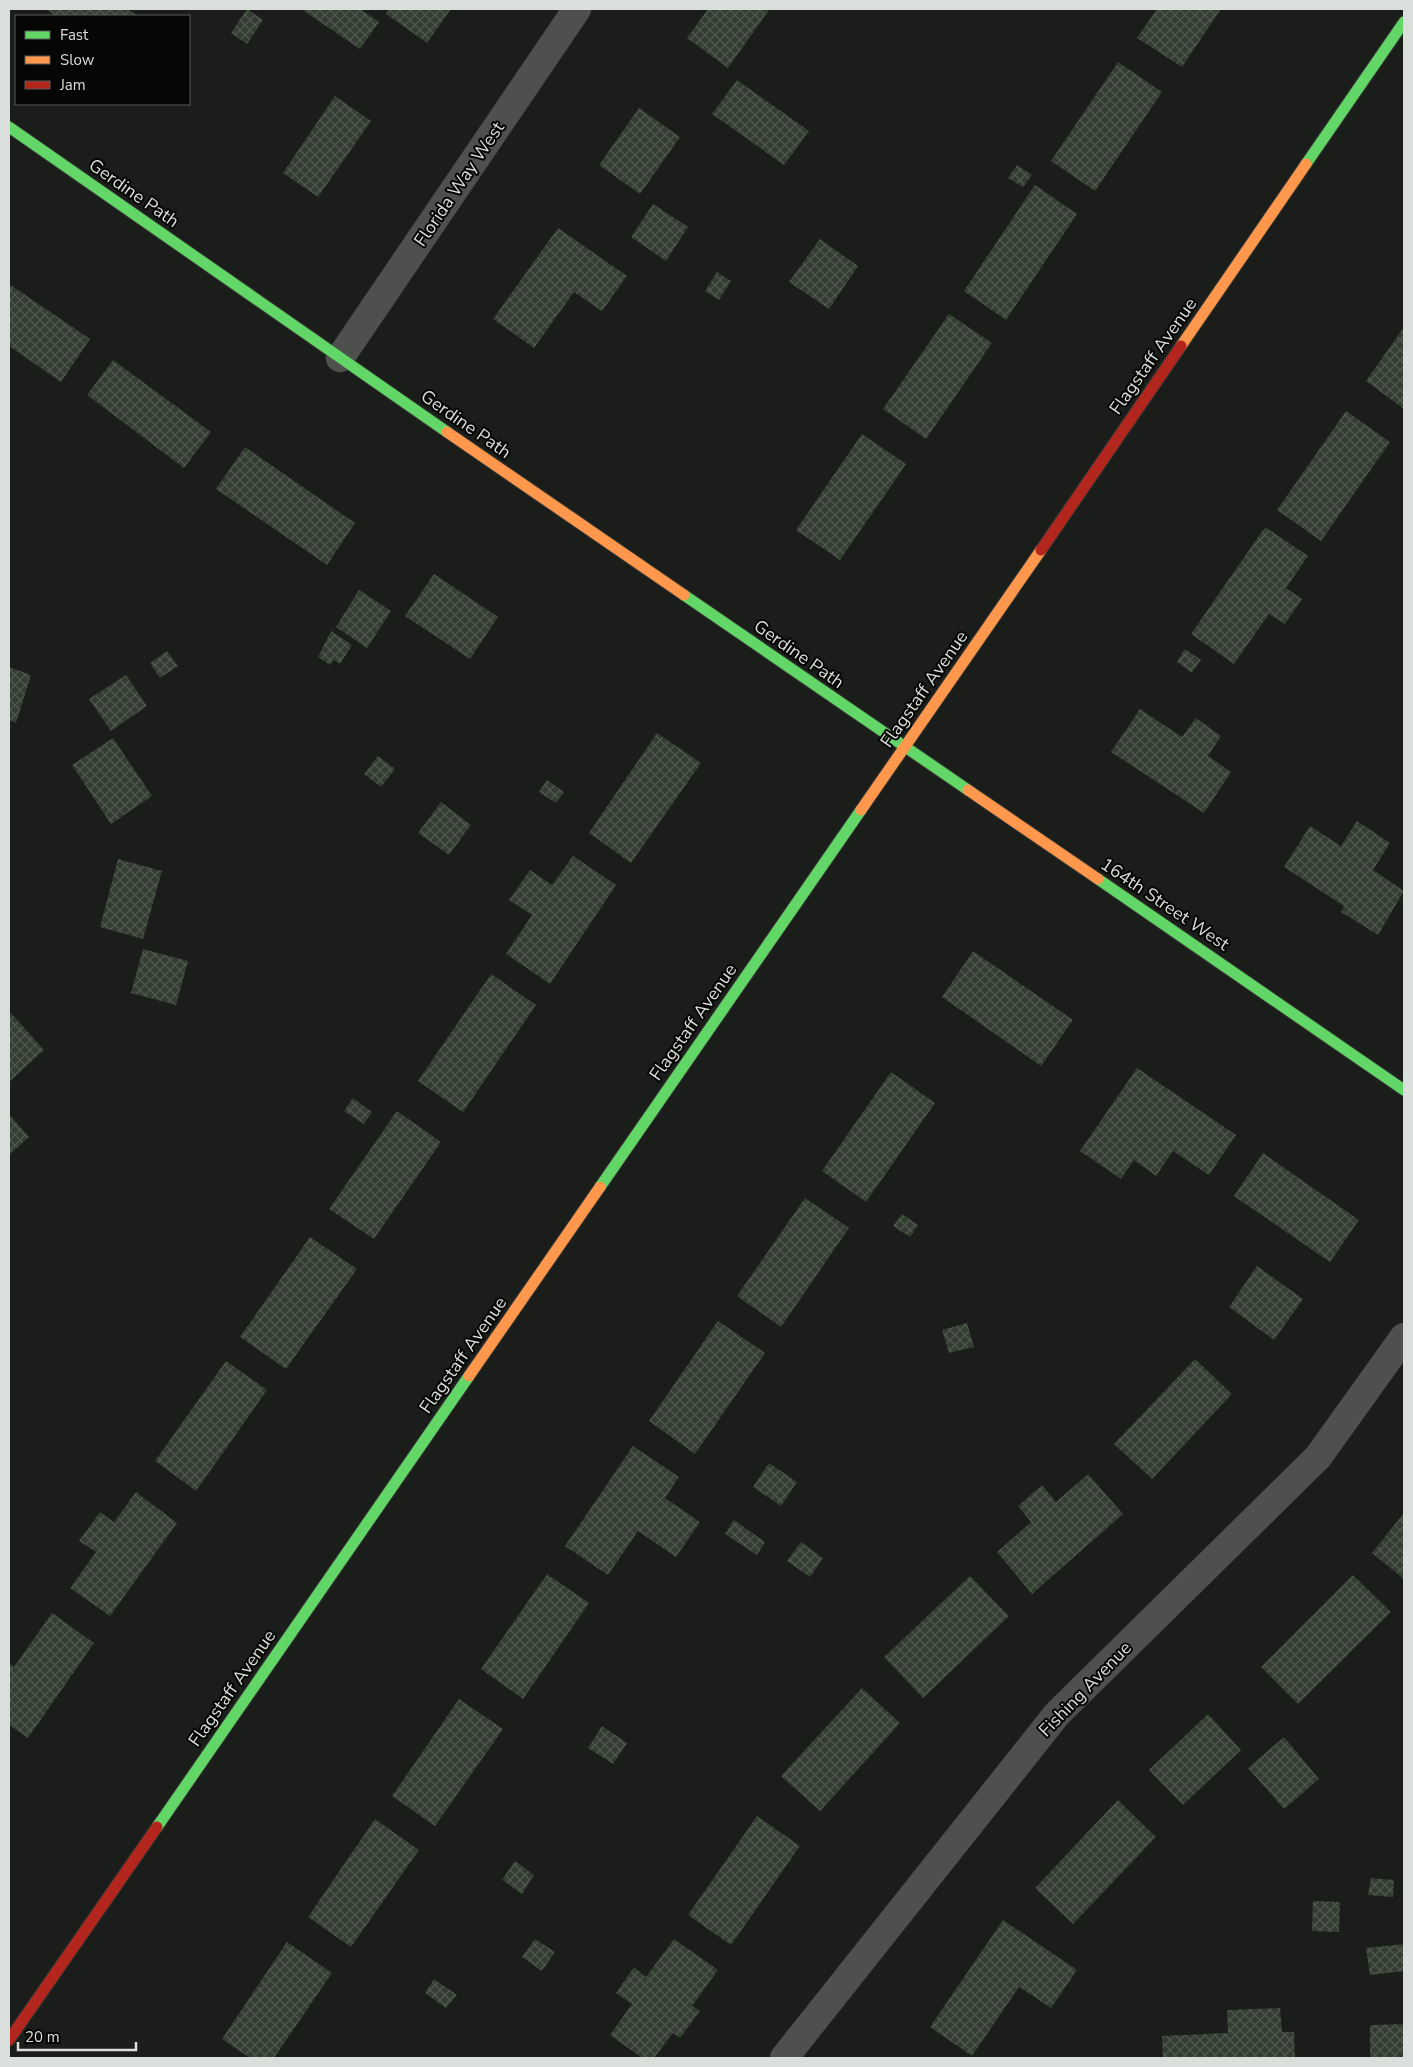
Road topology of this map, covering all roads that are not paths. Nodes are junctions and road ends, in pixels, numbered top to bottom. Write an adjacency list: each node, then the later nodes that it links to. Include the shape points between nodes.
1 (577, 9): 4 (street, Florida Way West)
2 (1404, 22): 5 (street, Flagstaff Avenue)
3 (9, 127): 4 (street, Gerdine Path)
4 (340, 358): 5 (street, Gerdine Path)
5 (905, 748): 6 (street, 164th Street West); 8 (street, Flagstaff Avenue)
6 (1404, 1090)
7 (1404, 1337): 9 (street, Fishing Avenue, via 1318,1457 1057,1714)
8 (9, 2040)
9 (784, 2058)

